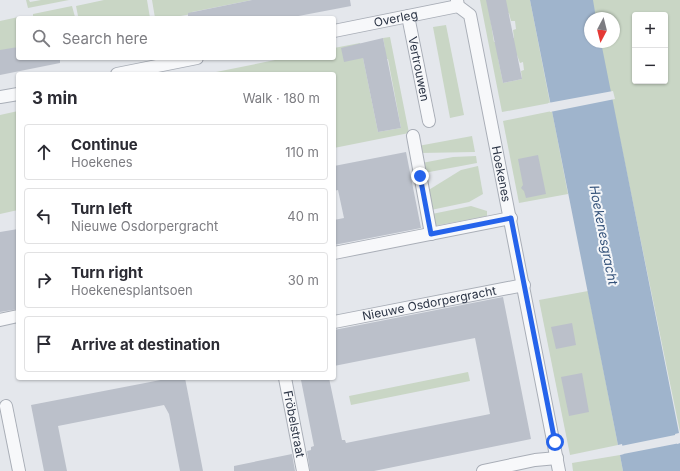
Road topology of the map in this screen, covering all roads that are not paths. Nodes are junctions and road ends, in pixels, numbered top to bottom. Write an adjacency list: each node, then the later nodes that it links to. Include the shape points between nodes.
1 (457, 3): 2 (street, Overleg); 11 (street, Hoekenes, via 470,15)
2 (408, 16): 3 (street, Overleg); 9 (street, Vertrouwen)
3 (336, 31)
4 (191, 60): 5 (street)
5 (163, 70): 6 (street)
6 (140, 72)
7 (16, 94): 8 (street)
8 (0, 98)
9 (429, 121)
10 (413, 136): 12 (street)
11 (511, 218): 12 (street); 14 (street, Hoekenes)
12 (431, 234): 13 (street)
13 (336, 253)
14 (524, 284): 17 (street, Nieuwe Osdorpergracht); 20 (street, Hoekenes)
15 (16, 316): 16 (street)
16 (0, 320)
17 (336, 322)
18 (285, 380): 22 (street, Fröbelstraat)
19 (6, 406): 21 (street)
20 (557, 458): 23 (street); 24 (street, Hoekenes)
21 (19, 471)
22 (303, 471)
23 (483, 471)
24 (559, 471)

